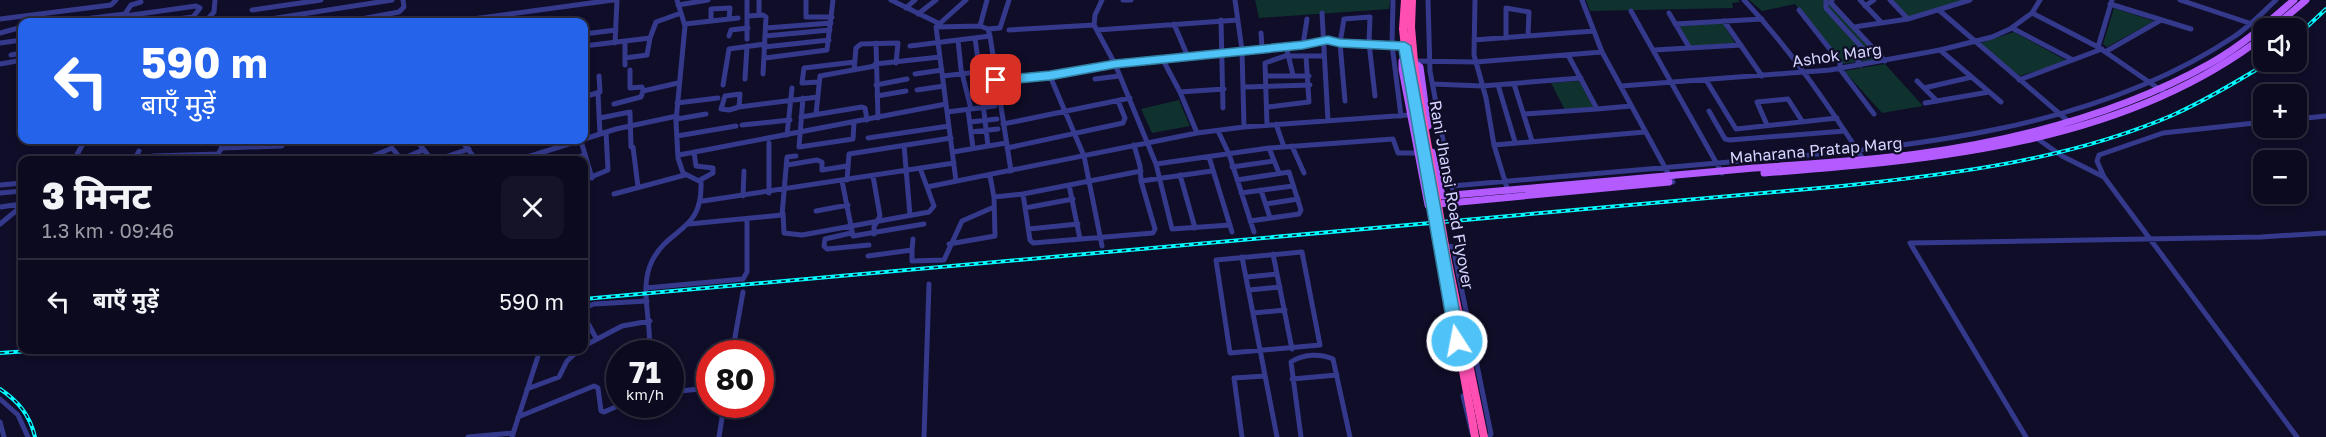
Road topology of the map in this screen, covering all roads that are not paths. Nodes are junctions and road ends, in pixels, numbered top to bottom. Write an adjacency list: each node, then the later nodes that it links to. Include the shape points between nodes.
1 (215, 0): 66 (street, via 214,12)
2 (321, 0): 49 (street)
3 (392, 0): 67 (street)
4 (403, 0): 68 (street, via 404,7 399,12)
5 (615, 0): 69 (street); 99 (street)
6 (708, 0): 40 (street)
7 (724, 0): 47 (street)
8 (747, 0): 61 (street)
9 (759, 0): 59 (street)
10 (806, 0): 77 (street, via 806,17)
11 (833, 0): 77 (street)
12 (893, 0): 48 (street)
13 (915, 0): 48 (street)
14 (925, 0): 44 (street)
15 (966, 0): 89 (street)
16 (987, 0): 90 (street)
17 (1009, 0): 97 (street, via 1000,28)
18 (1102, 0): 91 (street, via 1095,15)
19 (1124, 0): 20 (street)
20 (1131, 0)
21 (1235, 0): 79 (street)
22 (1393, 0): 130 (street)
23 (1405, 0): 137 (highway)
24 (1412, 0): 161 (highway)
25 (1428, 0): 164 (street)
26 (1475, 0): 118 (street)
27 (1582, 0): 102 (street)
28 (1744, 0): 75 (street)
29 (1826, 0): 171 (street, via 1826,8 1867,53 1865,57 1855,57)
30 (1832, 0): 92 (street)
31 (1860, 0): 46 (street)
32 (1874, 0): 46 (street)
33 (1890, 0): 76 (street)
34 (1970, 0): 52 (street)
35 (2040, 0): 56 (street, Ashok Marg)
36 (2180, 0): 85 (street)
37 (2276, 0): 85 (street)
38 (2294, 0): 71 (main road, Maharana Pratap Marg)
39 (2306, 0): 72 (main road)
40 (699, 1): 43 (street)
41 (115, 2): 60 (street); 62 (street)
42 (141, 2): 58 (street, via 131,5)
43 (678, 2): 53 (street)
44 (934, 2): 57 (street)
45 (2111, 2): 81 (street); 140 (street)
46 (1865, 6): 84 (street)
47 (724, 7): 74 (street, via 730,8); 82 (street, via 711,9)
48 (906, 8): 57 (street)
49 (252, 10)
50 (1799, 10): 172 (street, via 1840,62)
51 (1630, 11): 142 (street)
52 (1940, 11): 76 (street); 120 (street)
53 (681, 13): 86 (street); 111 (street, via 656,21)
54 (1322, 13): 117 (street)
55 (1669, 13): 88 (street)
56 (2032, 13): 96 (street, Ashok Marg); 140 (street)
57 (918, 14): 89 (street)
58 (125, 15): 60 (street); 64 (street); 65 (street, via 200,8 193,17)
59 (759, 15): 61 (street); 95 (street, via 766,16)
60 (109, 16): 63 (street)
61 (748, 16): 94 (street)
62 (9, 18): 73 (street); 103 (street)
63 (93, 18)
64 (124, 18)
65 (185, 18)
66 (209, 18)
67 (277, 18)
68 (367, 18)
69 (480, 18)
70 (738, 18): 74 (street)
71 (2275, 18)
72 (2285, 18)
73 (0, 19)
74 (729, 19): 82 (street)
75 (1762, 19): 83 (street); 178 (street)
76 (1908, 19): 84 (street)
77 (831, 20): 95 (street); 100 (street)
78 (1221, 20): 79 (street); 87 (street); 145 (street)
79 (1238, 20): 141 (street)
80 (1307, 20): 129 (street)
81 (2161, 20): 98 (street); 140 (street)
82 (711, 21): 86 (street)
83 (1724, 21): 88 (street); 131 (street)
84 (1881, 22): 92 (street)
85 (2251, 22): 198 (street, via 2212,49)
86 (685, 24): 200 (street)
87 (1174, 24): 91 (street); 152 (street)
88 (1675, 24): 138 (street)
89 (937, 25): 90 (street); 122 (street)
90 (980, 26): 97 (street)
91 (1096, 27): 101 (street); 168 (street)
92 (1854, 27): 162 (street)
93 (18, 28): 103 (street)
94 (748, 28): 106 (street, via 731,30); 114 (street)
95 (766, 28): 107 (street)
96 (2012, 28): 120 (street, Ashok Marg); 158 (street)
97 (988, 29): 108 (street)
98 (2191, 29)
99 (616, 30): 105 (street); 124 (street)
100 (831, 30): 107 (street); 115 (street)
101 (1009, 30)
102 (1594, 31): 109 (street); 144 (street)
103 (2, 32)
104 (1261, 33): 139 (street)
105 (588, 34)
106 (729, 36)
107 (765, 36): 134 (street)
108 (990, 36): 112 (street); 175 (street)
109 (1528, 36): 113 (street); 113 (street, via 1529,12 1506,8)
110 (2253, 36): 220 (main road, Maharana Pratap Marg)
111 (650, 38): 121 (street); 154 (street, via 647,55)
112 (975, 38): 116 (street); 156 (street)
113 (1506, 38): 118 (street)
114 (747, 39)
115 (829, 40): 134 (street); 155 (street, via 826,51)
116 (958, 40): 122 (street); 160 (street)
117 (1324, 40): 126 (street); 129 (street); 150 (street)
118 (1474, 40): 165 (street)
119 (18, 41): 123 (street)
120 (1974, 41): 143 (street, Ashok Marg); 196 (street)
121 (625, 42): 124 (street); 154 (street)
122 (938, 42): 135 (street); 151 (street)
123 (0, 43)
124 (615, 43): 132 (street)
125 (876, 43): 163 (street, via 858,45); 166 (street, via 898,43); 170 (street)
126 (1340, 43): 127 (street); 127 (street, via 1344,19 1370,16); 233 (street)
127 (1369, 43): 130 (street); 226 (street)
128 (2253, 44): 220 (main road, Maharana Pratap Marg, via 2227,62)
129 (1303, 45): 136 (street)
130 (1392, 45): 137 (street); 257 (street)
131 (1741, 45): 138 (street); 188 (street)
132 (588, 46)
133 (747, 46): 134 (street); 191 (street); 207 (street, via 729,49)
134 (764, 46): 155 (street)
135 (910, 46)
136 (1286, 46): 139 (street); 153 (street)
137 (1405, 46): 161 (highway)
138 (1689, 47): 142 (street)
139 (1262, 48): 141 (street)
140 (2103, 48): 158 (street); 198 (street)
141 (1242, 50): 145 (street); 213 (street)
142 (1654, 50): 201 (street)
143 (1940, 50): 162 (street, Ashok Marg); 189 (street)
144 (1602, 52): 148 (street); 212 (street)
145 (1223, 53): 152 (street); 216 (street)
146 (18, 54): 147 (street)
147 (11, 55)
148 (1568, 55): 165 (street); 190 (street)
149 (1306, 56): 150 (street); 153 (street); 187 (street)
150 (1324, 56): 269 (street)
151 (940, 57): 166 (street); 177 (street)
152 (1188, 57): 157 (street)
153 (1290, 57): 182 (street); 186 (street, via 1266,61)
154 (625, 58): 169 (street)
155 (765, 58): 179 (street)
156 (976, 60): 160 (street); 176 (street)
157 (1163, 60): 168 (street); 221 (street)
158 (2073, 60): 196 (street)
159 (18, 61): 167 (street)
160 (960, 61): 181 (street)
161 (1411, 61): 164 (street); 255 (main road, via 1402,61); 393 (main road, via 1420,67); 466 (highway, Rani Jhansi Road Flyover, bridge)
162 (1885, 61): 171 (street, Ashok Marg)
163 (855, 62): 174 (street); 199 (street, via 804,68 803,84)
164 (1430, 62): 165 (street); 202 (street)
165 (1476, 62): 211 (street)
166 (896, 63): 170 (street)
167 (0, 64)
168 (1115, 64): 184 (street); 185 (street)
169 (625, 65)
170 (875, 65): 174 (street); 208 (street)
171 (1862, 65): 172 (street, Ashok Marg)
172 (1840, 69): 178 (street, Ashok Marg); 254 (street)
173 (630, 70): 218 (street, via 630,88 642,87)
174 (854, 70): 199 (street, via 822,75)
175 (995, 70): 176 (street); 194 (street)
176 (979, 72): 181 (street); 204 (street)
177 (942, 73): 180 (street); 181 (street); 209 (street)
178 (1804, 73): 188 (street, Ashok Marg); 263 (street)
179 (763, 74)
180 (915, 74)
181 (962, 74): 246 (street)
182 (1293, 75): 186 (street); 187 (street)
183 (599, 76): 223 (street)
184 (1050, 76): 194 (street); 250 (street)
185 (1119, 76): 193 (street); 230 (street)
186 (1266, 76): 210 (street)
187 (1309, 76): 205 (street)
188 (1762, 76): 195 (street, Ashok Marg)
189 (1972, 77): 215 (street); 222 (street)
190 (1581, 78): 203 (street); 247 (street)
191 (745, 79)
192 (907, 79): 208 (street)
193 (1095, 79)
194 (996, 80): 280 (street)
195 (1706, 80): 201 (street, Ashok Marg); 277 (street, via 1736,129)
196 (2019, 80): 256 (street)
197 (1917, 81): 215 (street)
198 (2149, 81): 220 (street); 256 (street)
199 (819, 82): 227 (street)
200 (678, 83): 218 (street); 236 (street)
201 (1672, 83): 212 (street, Ashok Marg); 344 (street)
202 (1433, 84): 211 (street); 380 (street)
203 (1514, 84): 206 (street); 253 (street)
204 (981, 85): 244 (street)
205 (1310, 85): 210 (street); 241 (street, via 1307,103)
206 (1498, 85): 211 (street); 299 (street)
207 (723, 86)
208 (876, 86): 225 (street)
209 (944, 86): 217 (street); 239 (street)
210 (1267, 86): 213 (street); 241 (street)
211 (1482, 86): 307 (street)
212 (1621, 86): 242 (street)
213 (1244, 87): 281 (street)
214 (792, 88): 231 (street)
215 (1924, 88): 234 (street)
216 (1224, 89): 221 (street); 245 (street)
217 (917, 90)
218 (643, 91): 238 (street, via 641,96)
219 (906, 91): 225 (street)
220 (2162, 91): 270 (main road, Maharana Pratap Marg); 293 (main road, Maharana Pratap Marg, via 2101,118)
221 (1180, 92): 289 (street)
222 (1989, 92): 234 (street); 235 (street)
223 (598, 94): 224 (street); 261 (street)
224 (588, 96)
225 (877, 96): 262 (street)
226 (1375, 96)
227 (818, 97): 229 (street); 252 (street)
228 (718, 98): 236 (street)
229 (803, 98): 231 (street); 260 (street)
230 (1130, 98): 232 (street); 298 (street)
231 (791, 99): 243 (street); 266 (street)
232 (1118, 101): 250 (street); 291 (street, via 1125,118 1123,123)
233 (1345, 101)
234 (1937, 101): 237 (street)
235 (2001, 102)
236 (677, 103): 259 (street)
237 (1925, 103)
238 (614, 104)
239 (946, 104): 249 (street); 262 (street)
240 (995, 106): 244 (street)
241 (1268, 106): 276 (street)
242 (1631, 106): 247 (street); 286 (street)
243 (739, 107): 243 (street, via 740,94 725,96 722,110)
244 (983, 108): 246 (street); 268 (street)
245 (1223, 108)
246 (969, 109): 249 (street); 271 (street)
247 (1597, 109): 253 (street)
248 (1709, 111): 284 (street, via 1725,140)
249 (947, 112): 278 (street)
250 (1066, 112): 280 (street); 291 (street)
251 (706, 114): 259 (street)
252 (816, 114): 260 (street); 267 (street, via 864,107)
253 (1524, 114): 297 (street)
254 (1874, 114)
255 (1409, 115): 257 (street); 323 (main road)
256 (2060, 115): 270 (street); 320 (street, via 1930,142)
257 (1401, 116): 269 (street)
258 (2326, 116): 264 (street)
259 (677, 117): 279 (street); 292 (street)
260 (801, 117): 288 (street)
261 (600, 118): 279 (street, via 630,112); 287 (street)
262 (878, 118): 267 (street)
263 (1837, 118): 272 (street); 284 (street)
264 (2307, 118)
265 (997, 119): 268 (street)
266 (790, 120): 290 (street); 292 (street)
267 (867, 120): 273 (street)
268 (984, 120): 271 (street); 282 (street)
269 (1328, 121): 275 (street)
270 (2068, 121): 342 (main road, Maharana Pratap Marg, via 1977,144)
271 (970, 122): 285 (street)
272 (1802, 122): 277 (street); 277 (street, via 1788,99 1757,102)
273 (854, 123): 288 (street); 288 (street, via 851,140 799,147)
274 (2253, 123): 365 (street, via 2163,133 2099,155 2097,161)
275 (1276, 124): 276 (street); 313 (street)
276 (1267, 125): 281 (street)
277 (1767, 125)
278 (949, 126): 295 (street); 296 (street)
279 (631, 127): 287 (street); 381 (street)
280 (1000, 127): 282 (street); 310 (street)
281 (1244, 127): 283 (street)
282 (986, 130): 285 (street); 309 (street)
283 (1218, 131): 289 (street); 325 (street)
284 (1845, 131): 320 (street)
285 (971, 132): 316 (street)
286 (1645, 132): 297 (street); 351 (street)
287 (603, 133): 294 (street); 366 (street, via 608,170)
288 (799, 133): 290 (street)
289 (1197, 133): 298 (street)
290 (787, 135): 321 (street)
291 (1077, 135): 310 (street); 339 (street)
292 (677, 136): 327 (street)
293 (2034, 136): 342 (main road, Maharana Pratap Marg, via 1941,156); 365 (street, via 2062,156)
294 (588, 138)
295 (868, 138)
296 (951, 138): 306 (street); 322 (street)
297 (1532, 141): 299 (street)
298 (1147, 142): 311 (street); 345 (street)
299 (1515, 142): 307 (street)
300 (769, 143): 387 (street)
301 (224, 144): 314 (street)
302 (419, 144): 318 (street)
303 (465, 144): 315 (street)
304 (570, 144): 336 (street)
305 (581, 144): 326 (street)
306 (904, 145): 348 (street, via 849,154); 352 (street)
307 (1494, 145): 376 (street)
308 (282, 146): 314 (street)
309 (988, 146): 310 (street); 316 (street)
310 (1006, 146): 354 (street)
311 (1134, 146): 339 (street); 355 (street)
312 (1292, 146): 313 (street); 323 (street, via 1393,139 1398,153); 358 (street)
313 (1284, 147): 317 (street)
314 (222, 148): 324 (street)
315 (469, 148): 334 (street); 335 (street)
316 (973, 148): 322 (street)
317 (1269, 148): 325 (street); 341 (street)
318 (423, 150): 332 (street); 333 (street)
319 (138, 151): 328 (street)
320 (1858, 151): 342 (street); 344 (street)
321 (694, 152): 327 (street); 369 (street, via 696,166 713,168 713,173)
322 (953, 152): 343 (street)
323 (1417, 153): 402 (main road, via 1428,205)
324 (218, 154): 329 (street)
325 (1229, 154): 340 (street); 349 (street)
326 (585, 155): 337 (street)
327 (679, 155): 360 (street)
328 (136, 156)
329 (153, 156)
330 (373, 156): 331 (street, via 392,148)
331 (397, 156)
332 (409, 156)
333 (428, 156)
334 (447, 156)
335 (474, 156)
336 (531, 156)
337 (582, 156)
338 (796, 156): 347 (street, via 787,157)
339 (1084, 156): 354 (street); 370 (street)
340 (1209, 157): 345 (street); 356 (street)
341 (1274, 161): 349 (street); 357 (street)
342 (1865, 162): 359 (main road, Maharana Pratap Marg); 368 (main road, Maharana Pratap Marg)
343 (954, 163): 350 (street); 373 (street)
344 (1717, 163): 351 (street); 359 (street)
345 (1156, 164): 364 (street)
346 (588, 165): 366 (street)
347 (787, 165): 348 (street, via 817,160 822,162 822,170); 383 (street)
348 (847, 166): 372 (street)
349 (1232, 167): 371 (street)
350 (920, 168): 352 (street); 382 (street)
351 (1667, 169): 368 (street); 376 (street)
352 (906, 170): 362 (street); 409 (street)
353 (744, 171): 392 (street)
354 (1011, 171): 363 (street)
355 (1141, 171): 370 (street); 374 (street)
356 (1212, 171): 361 (street); 419 (street, via 1231,229)
357 (1280, 173): 371 (street); 379 (street, via 1289,172)
358 (1304, 173)
359 (1722, 173): 368 (main road, Maharana Pratap Marg)
360 (685, 175): 369 (street); 381 (street)
361 (1180, 175): 364 (street); 419 (street)
362 (873, 176): 372 (street); 412 (street, via 880,216)
363 (990, 176): 373 (street); 395 (street)
364 (1160, 177): 374 (street); 419 (street, via 1172,229)
365 (2104, 177): 426 (street)
366 (592, 178): 367 (street)
367 (588, 179)
368 (1672, 179): 391 (main road, Maharana Pratap Marg)
369 (700, 180): 398 (street)
370 (1090, 180): 378 (street); 425 (street)
371 (1237, 180): 388 (street)
372 (845, 181): 383 (street); 401 (street)
373 (956, 181): 382 (street)
374 (1141, 181): 425 (street, via 1155,231)
375 (18, 183): 377 (street)
376 (1503, 183): 380 (street); 391 (street)
377 (0, 185)
378 (1070, 185): 390 (street); 396 (street)
379 (1293, 186): 384 (street); 397 (street)
380 (1452, 186): 394 (street)
381 (638, 187): 389 (street)
382 (927, 187): 409 (street, via 934,208)
383 (783, 190): 387 (street); 408 (street)
384 (1261, 190): 388 (street); 399 (street)
385 (18, 191): 386 (street)
386 (0, 193)
387 (769, 193): 392 (street)
388 (1241, 193): 413 (street)
389 (614, 194)
390 (1023, 194): 395 (street); 406 (street)
391 (1508, 195): 394 (main road, Maharana Pratap Marg); 402 (main road, Maharana Pratap Marg)
392 (743, 196): 398 (street)
393 (1442, 196): 394 (main road, Maharana Pratap Marg); 402 (main road)
394 (1454, 196)
395 (994, 197): 404 (street)
396 (1072, 199): 406 (street); 417 (street)
397 (1298, 199): 399 (street); 410 (street, via 1299,214)
398 (703, 201): 415 (street)
399 (1266, 204): 410 (street)
400 (18, 205): 403 (street)
401 (849, 205): 407 (street); 418 (street)
402 (1445, 205)
403 (0, 207)
404 (994, 207): 429 (street, via 965,217); 429 (street, via 995,236)
405 (18, 208): 414 (street)
406 (1025, 208): 420 (street)
407 (816, 211)
408 (783, 213): 411 (street); 418 (street, via 787,235)
409 (910, 215): 412 (street)
410 (1270, 218): 413 (street)
411 (747, 220): 415 (street); 440 (street, via 746,277)
412 (876, 221): 418 (street); 424 (street)
413 (1250, 221): 421 (street)
414 (0, 222)
415 (689, 224): 440 (street, via 654,256)
416 (924, 224): 424 (street)
417 (1077, 224): 420 (street); 428 (street)
418 (850, 225): 422 (street)
419 (1195, 228)
420 (1029, 229): 428 (street, via 1029,240 1033,243)
421 (1254, 232)
422 (851, 233): 424 (street, via 855,237); 430 (street, via 825,239 824,246 839,249)
423 (2326, 233): 426 (street)
424 (874, 234)
425 (1101, 238): 428 (street); 431 (street)
426 (2151, 238): 479 (street, via 1910,243); 480 (street)
427 (913, 239): 432 (street)
428 (1080, 239)
429 (950, 244): 432 (street, via 944,260 912,261)
430 (869, 245)
431 (1102, 246)
432 (912, 250): 434 (street)
433 (1273, 254): 435 (street); 436 (street); 453 (street, via 1303,253 1321,342)
434 (868, 256)
435 (1242, 257): 437 (street); 454 (street, via 1216,260 1230,353)
436 (1278, 274): 437 (street); 439 (street)
437 (1247, 277): 441 (street)
438 (929, 284): 472 (street)
439 (1280, 287): 441 (street); 445 (street)
440 (646, 288): 443 (street)
441 (1249, 290): 446 (street)
442 (743, 292): 451 (street)
443 (647, 301): 444 (street); 447 (street)
444 (588, 306)
445 (1285, 310): 446 (street); 453 (street)
446 (1253, 313): 454 (street)
447 (650, 321): 449 (street, via 622,326); 450 (street)
448 (588, 323): 449 (street)
449 (596, 338): 452 (street)
450 (651, 340)
451 (734, 340)
452 (588, 343)
453 (1292, 349): 454 (street)
454 (1261, 352): 458 (street)
455 (539, 354): 460 (street)
456 (575, 354): 460 (street, via 559,377)
457 (1337, 375): 459 (street); 459 (street, via 1331,357 1296,358 1291,362); 476 (street)
458 (1265, 376): 473 (street, via 1234,378); 474 (street)
459 (1292, 380): 475 (street)
460 (527, 389): 463 (street)
461 (0, 399): 469 (street, via 16,410)
462 (606, 411): 463 (street, via 601,411 594,386)
463 (518, 417): 467 (street)
464 (722, 418): 471 (street)
465 (0, 422): 468 (street)
466 (1479, 430): 477 (highway, Rani Jhansi Road Flyover)
467 (512, 435): 470 (street)
468 (4, 437)
469 (28, 437)
470 (468, 437)
471 (719, 437)
472 (924, 437)
473 (1242, 437)
474 (1276, 437)
475 (1301, 437)
476 (1350, 437)
477 (1475, 437): 478 (street, via 1469,428 1437,252 1443,245 1453,247)
478 (1490, 437)
479 (2026, 437)
480 (2297, 437)

